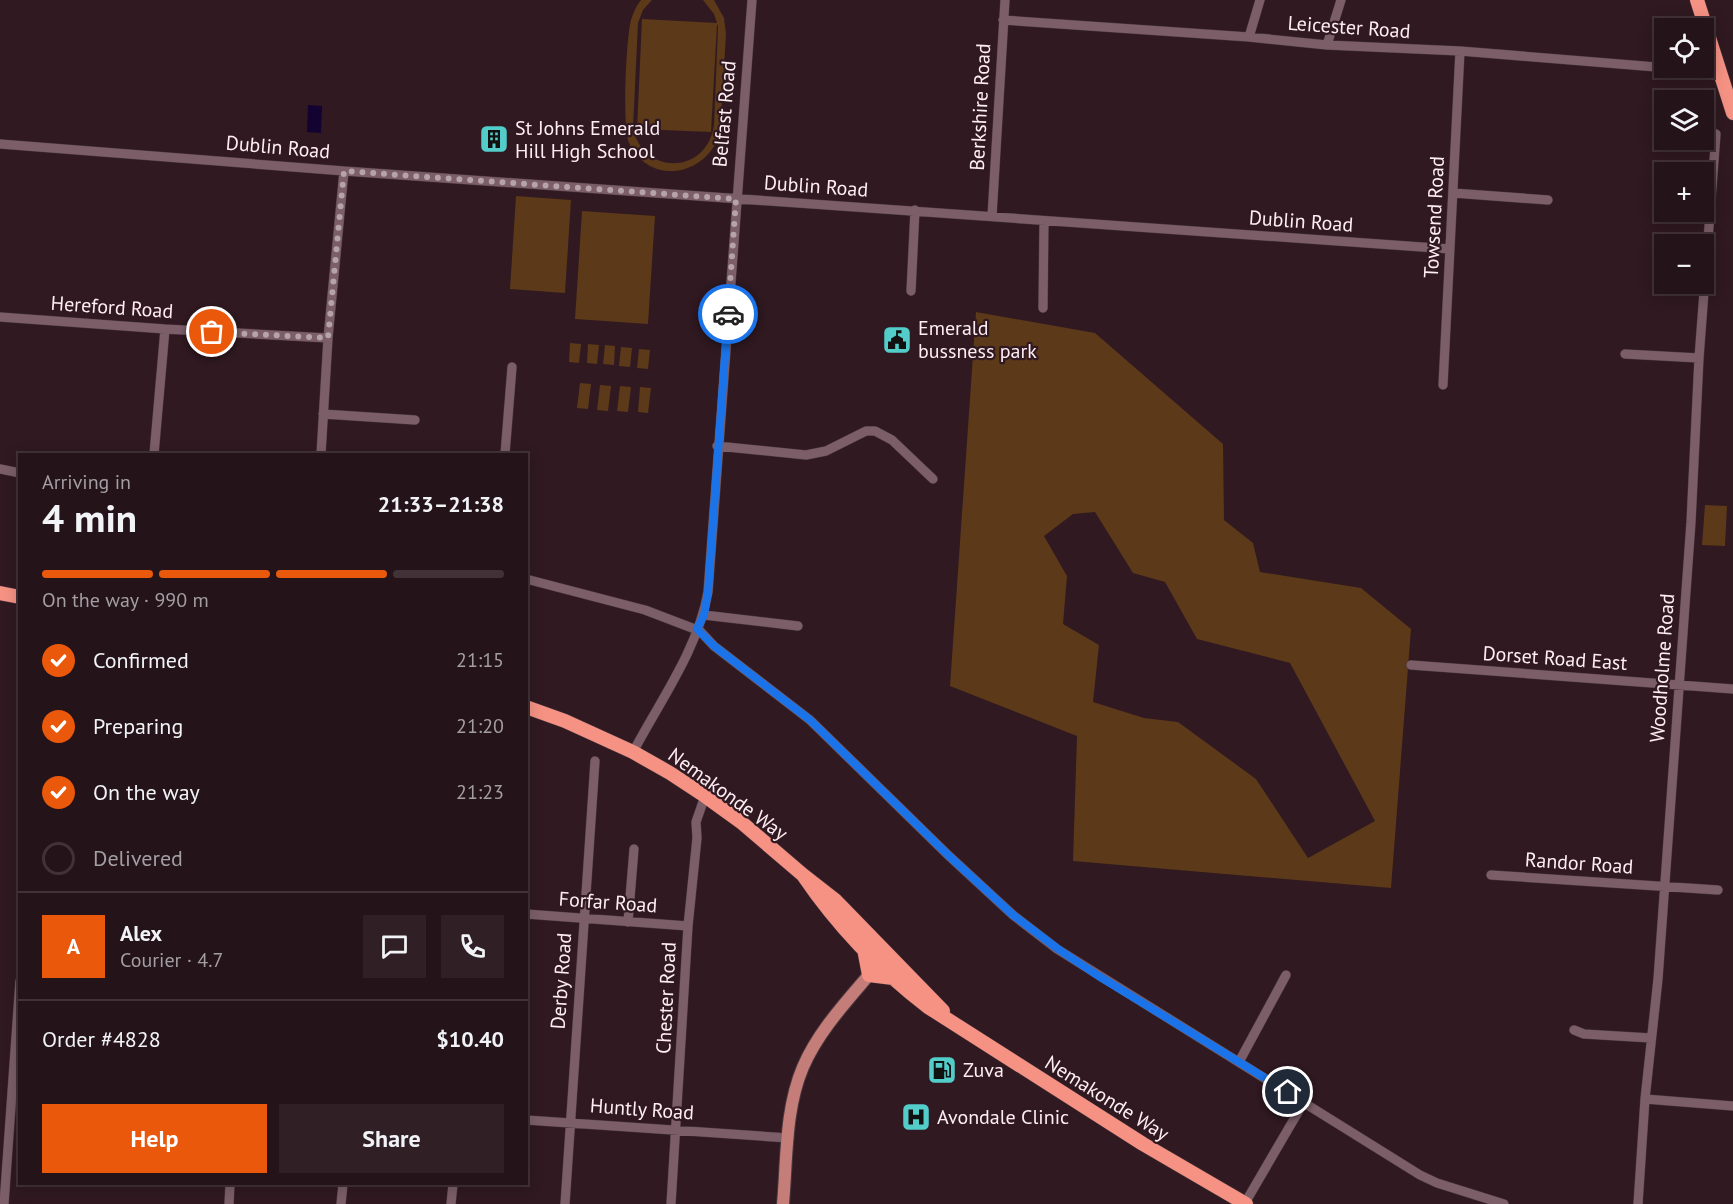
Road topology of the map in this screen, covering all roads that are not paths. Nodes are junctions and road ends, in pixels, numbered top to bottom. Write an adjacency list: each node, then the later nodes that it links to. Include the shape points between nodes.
1 (752, 0): 16 (street, Belfast Road)
2 (1005, 0): 6 (street, Berkshire Road)
3 (1260, 0): 7 (street)
4 (1341, 0): 8 (street)
5 (1696, 0): 11 (highway)
6 (1003, 20): 7 (street, Leicester Road); 19 (street, Berkshire Road)
7 (1249, 37): 8 (street, Leicester Road)
8 (1327, 45): 9 (street, Leicester Road)
9 (1460, 51): 10 (street, Leicester Road); 15 (street, Towsend Road)
10 (1654, 67)
11 (1733, 113)
12 (1716, 134): 28 (street, Woodholme Road)
13 (0, 144): 14 (street, Dublin Road)
14 (344, 171): 16 (street, Dublin Road); 26 (street)
15 (1453, 193): 17 (street); 21 (street, Towsend Road)
16 (736, 199): 18 (street, Dublin Road); 33 (street, Belfast Road)
17 (1548, 200)
18 (915, 210): 19 (street, Dublin Road); 22 (street)
19 (992, 216): 20 (street, Dublin Road)
20 (1044, 221): 21 (street, Dublin Road); 23 (street)
21 (1450, 249): 30 (street, Towsend Road)
22 (911, 291)
23 (1043, 308)
24 (0, 317): 25 (street, Hereford Road)
25 (165, 329): 26 (street, Hereford Road); 34 (street)
26 (328, 338): 31 (street)
27 (1625, 354): 28 (street)
28 (1699, 358): 47 (street, Woodholme Road)
29 (512, 367): 36 (street)
30 (1443, 385)
31 (323, 414): 32 (street); 35 (street)
32 (415, 420)
33 (717, 446): 39 (street, via 806,455 875,431 892,440); 43 (street, Belfast Road)
34 (154, 453)
35 (321, 453)
36 (505, 453)
37 (0, 469): 38 (street)
38 (18, 473)
39 (933, 479)
40 (528, 580): 45 (street, via 645,610)
41 (0, 593): 42 (highway)
42 (18, 597)
43 (704, 615): 44 (street); 45 (street, Belfast Road)
44 (798, 626)
45 (697, 629): 50 (street, Belfast Road); 72 (street, via 810,720 1013,915 1097,975)
46 (1411, 665): 47 (street, Dorset Road East)
47 (1679, 686): 48 (street, Dorset Road East); 56 (street, Woodholme Road)
48 (1733, 689)
49 (528, 709): 50 (highway, Nemakonde Way)
50 (633, 752): 52 (highway, Nemakonde Way)
51 (595, 761): 59 (street, Derby Road)
52 (705, 796): 54 (highway, Nemakonde Way); 61 (street, Chester Road, via 696,822)
53 (634, 849): 60 (street)
54 (803, 875): 62 (highway, Nemakonde Way, via 823,904); 63 (highway, Nemakonde Way, via 835,900)
55 (1491, 875): 56 (street, Randor Road)
56 (1665, 886): 57 (street, Randor Road); 71 (street, Woodholme Road)
57 (1718, 890)
58 (528, 914): 59 (street, Forfar Road)
59 (584, 919): 60 (street, Forfar Road); 79 (street, Derby Road)
60 (628, 922): 61 (street, Forfar Road)
61 (688, 926): 80 (street, Chester Road)
62 (864, 949): 64 (highway, Nemakonde Way); 65 (highway)
63 (888, 954): 64 (main road); 69 (highway, Nemakonde Way)
64 (878, 964): 65 (main road); 67 (highway, Nemakonde Way)
65 (869, 975): 67 (highway); 81 (main road, via 812,1048 793,1100)
66 (1286, 975): 72 (street)
67 (893, 978): 69 (highway, Nemakonde Way)
68 (18, 1006): 74 (street)
69 (950, 1020): 92 (highway, Nemakonde Way, via 1143,1144)
70 (1574, 1030): 71 (street)
71 (1651, 1038): 75 (street, Woodholme Road)
72 (1239, 1062): 76 (street)
73 (0, 1082): 74 (street)
74 (12, 1083): 85 (street)
75 (1645, 1099): 77 (street); 94 (street, Woodholme Road)
76 (1304, 1102): 92 (street); 93 (street, via 1420,1175)
77 (1733, 1106)
78 (528, 1120): 79 (street, Huntly Road)
79 (570, 1123): 80 (street, Huntly Road); 89 (street, Derby Road)
80 (676, 1129): 81 (street, Huntly Road); 90 (street, Chester Road)
81 (789, 1138): 91 (main road)
82 (230, 1185): 86 (street)
83 (343, 1185): 87 (street)
84 (453, 1185): 88 (street)
85 (4, 1204)
86 (229, 1204)
87 (341, 1204)
88 (451, 1204)
89 (565, 1204)
90 (671, 1204)
91 (783, 1204)
92 (1246, 1204)
93 (1504, 1204)
94 (1638, 1204)

